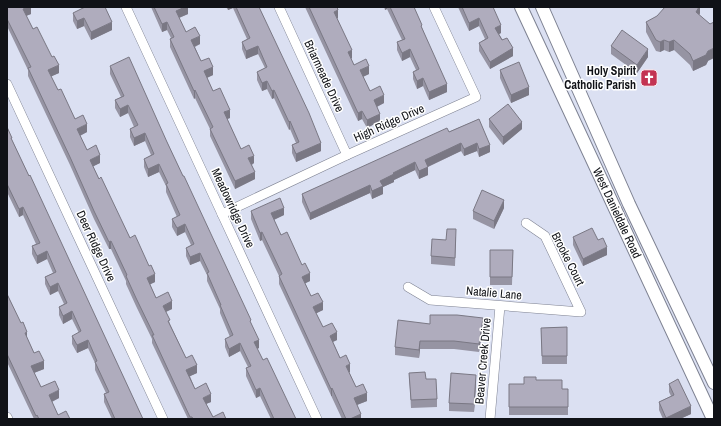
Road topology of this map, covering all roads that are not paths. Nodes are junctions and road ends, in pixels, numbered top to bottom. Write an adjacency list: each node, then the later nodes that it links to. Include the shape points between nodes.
1 (126, 7): 12 (street, Meadowridge Drive)
2 (279, 7): 11 (street, Briarmeade Drive)
3 (434, 7): 11 (street, High Ridge Drive, via 476,97)
4 (521, 7): 7 (main road, West Danieldale Road)
5 (542, 7): 6 (main road, West Danieldale Road)
6 (559, 46): 7 (main road); 9 (main road, West Danieldale Road)
7 (542, 54): 10 (main road, West Danieldale Road)
8 (7, 84): 20 (street, Deer Ridge Drive)
9 (603, 146): 10 (main road); 14 (main road, West Danieldale Road)
10 (589, 153): 15 (main road, West Danieldale Road)
11 (346, 155): 12 (street, High Ridge Drive)
12 (222, 214): 21 (street, Meadowridge Drive)
13 (526, 223): 18 (street, Brooke Court, via 545,236)
14 (652, 251): 15 (main road); 19 (main road, West Danieldale Road)
15 (638, 258): 23 (main road, West Danieldale Road)
16 (408, 287): 17 (street, Natalie Lane, via 430,300)
17 (500, 306): 18 (street, Natalie Lane); 22 (street, Beaver Creek Drive)
18 (581, 312)
19 (714, 382)
20 (163, 419)
21 (317, 419)
22 (490, 419)
23 (713, 419)

